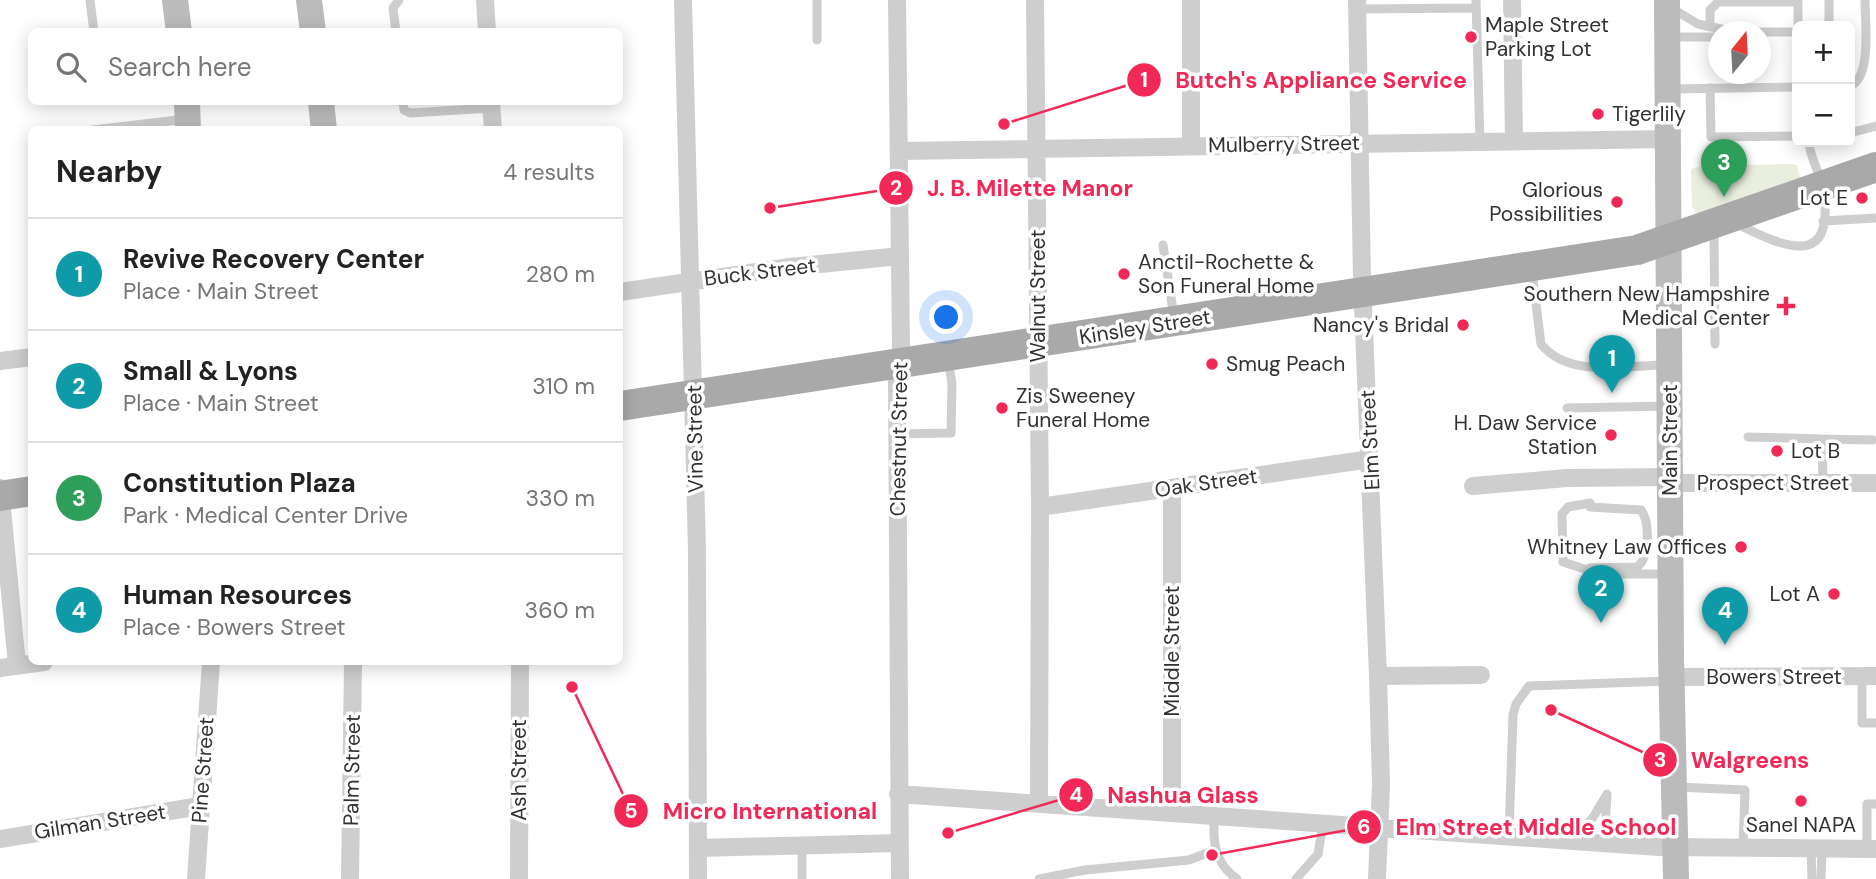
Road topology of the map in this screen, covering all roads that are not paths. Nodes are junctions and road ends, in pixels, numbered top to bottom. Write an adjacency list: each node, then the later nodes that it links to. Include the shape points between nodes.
1 (90, 0): 22 (lane)
2 (175, 0): 23 (main road)
3 (309, 0): 24 (main road)
4 (399, 0): 25 (lane, via 394,8)
5 (485, 0): 26 (street)
6 (682, 0): 63 (street, Vine Street)
7 (817, 0): 31 (lane)
8 (897, 0): 52 (street, Chestnut Street)
9 (1035, 0): 53 (street, Walnut Street)
10 (1191, 0): 50 (street)
11 (1512, 0): 48 (street)
12 (1829, 0): 20 (lane)
13 (1865, 0): 32 (lane, via 1863,71)
14 (1798, 1): 18 (lane, via 1718,2 1710,10); 19 (lane)
15 (1667, 2): 21 (lane, via 1692,21); 29 (main road, Main Street)
16 (1357, 4): 17 (lane); 49 (street, Elm Street)
17 (1476, 4): 47 (lane)
18 (1710, 21)
19 (1798, 21)
20 (1829, 21)
21 (1708, 25)
22 (94, 28)
23 (178, 28)
24 (312, 28)
25 (396, 28)
26 (487, 28)
27 (1771, 32): 28 (lane)
28 (1792, 32)
29 (1668, 37): 30 (lane); 35 (main road, Main Street)
30 (1708, 37)
31 (817, 40)
32 (1854, 84)
33 (1792, 87): 34 (lane)
34 (1710, 88): 35 (lane); 45 (lane, via 1710,137)
35 (1668, 89): 46 (main road, Main Street)
36 (321, 105): 41 (main road)
37 (403, 105): 38 (lane, via 410,113)
38 (491, 105): 42 (street)
39 (188, 117): 40 (lane)
40 (122, 126)
41 (324, 126)
42 (493, 126)
43 (1876, 126): 44 (lane)
44 (1855, 132)
45 (1792, 136)
46 (1669, 139): 48 (street, Mulberry Street); 59 (main road, Main Street)
47 (1480, 141): 48 (street, Mulberry Street); 49 (street, Mulberry Street)
48 (1514, 141)
49 (1358, 143): 50 (street, Mulberry Street); 65 (street, Elm Street)
50 (1191, 146): 53 (street, Mulberry Street)
51 (1810, 147): 55 (lane)
52 (899, 150): 53 (street, Mulberry Street); 61 (street, Chestnut Street)
53 (1038, 150): 67 (street, Walnut Street)
54 (1876, 167): 55 (main road, Kinsley Street)
55 (1822, 186): 57 (main road, Kinsley Street); 58 (lane)
56 (1876, 218): 58 (lane)
57 (1719, 221): 58 (lane, via 1799,248 1811,244); 59 (main road, Kinsley Street); 68 (lane)
58 (1823, 221)
59 (1669, 241): 62 (main road, Kinsley Street); 73 (main road, Main Street)
60 (1163, 245): 66 (lane)
61 (900, 256): 63 (street, Buck Street); 72 (street, Chestnut Street)
62 (1531, 266): 65 (main road, Kinsley Street); 73 (lane, via 1541,344 1548,353 1579,366)
63 (691, 281): 64 (street, Buck Street); 74 (street, Vine Street)
64 (623, 292)
65 (1363, 294): 66 (main road, Kinsley Street); 82 (street, Elm Street)
66 (1174, 323): 67 (main road, Kinsley Street)
67 (1037, 344): 69 (main road, Kinsley Street); 90 (street, Walnut Street)
68 (1715, 344)
69 (948, 357): 72 (main road, Kinsley Street); 78 (lane, via 951,433)
70 (28, 358): 71 (street)
71 (0, 361)
72 (899, 364): 74 (main road, Kinsley Street); 78 (street, Chestnut Street)
73 (1670, 365): 76 (main road, Main Street)
74 (693, 394): 75 (main road, Kinsley Street); 119 (street, Vine Street)
75 (623, 405)
76 (1670, 406): 77 (lane); 83 (main road, Main Street)
77 (1567, 408)
78 (897, 434): 104 (street, Chestnut Street)
79 (1748, 437): 80 (lane)
80 (1822, 439): 81 (lane); 84 (lane)
81 (1873, 440)
82 (1371, 459): 87 (street, Oak Street); 99 (street, Elm Street)
83 (1670, 480): 84 (street, Prospect Street); 86 (street, Prospect Street, via 1567,478); 92 (main road, Main Street)
84 (1823, 482): 85 (street, Prospect Street)
85 (1876, 483)
86 (1473, 486)
87 (1172, 488): 90 (street, Oak Street); 108 (street, Middle Street)
88 (28, 491): 89 (main road)
89 (0, 493): 97 (street)
90 (1040, 507): 105 (street, Walnut Street)
91 (1589, 568): 91 (lane, via 1563,562 1562,514 1568,507 1641,510 1646,553 1637,568); 92 (lane, via 1600,574)
92 (1671, 574): 101 (main road, Main Street)
93 (28, 664): 97 (street)
94 (211, 665): 107 (street, Pine Street)
95 (353, 665): 125 (street, Palm Street)
96 (520, 665): 126 (street, Ash Street)
97 (9, 667)
98 (1481, 675): 99 (street)
99 (1378, 676): 111 (street, Elm Street)
100 (1869, 676): 101 (street, Bowers Street); 102 (lane, via 1862,723)
101 (1672, 679): 103 (main road, Main Street); 112 (lane, via 1529,687 1513,715)
102 (1876, 723)
103 (1674, 787): 118 (main road, Main Street); 120 (lane, via 1745,790)
104 (898, 794): 105 (street); 116 (street, Chestnut Street)
105 (1039, 802): 108 (street)
106 (1876, 804): 121 (lane, via 1867,804)
107 (200, 806): 113 (street, Gilman Street); 124 (street, Pine Street)
108 (1172, 813): 109 (street)
109 (1214, 816): 110 (street); 122 (lane)
110 (1323, 824): 111 (street); 132 (lane, via 1315,859)
111 (1378, 828): 112 (street); 133 (street, Elm Street)
112 (1509, 834): 114 (street)
113 (0, 839)
114 (1570, 839): 115 (street); 115 (lane, via 1592,819 1607,794)
115 (1604, 842): 118 (street)
116 (899, 843): 117 (street); 129 (street, Chestnut Street)
117 (802, 845): 119 (street); 128 (lane)
118 (1675, 847): 120 (street); 134 (main road, Main Street)
119 (698, 848): 127 (street, Vine Street)
120 (1743, 848): 123 (street)
121 (1872, 849): 123 (street)
122 (1215, 850): 130 (lane, via 1189,860); 131 (lane)
123 (1817, 850): 135 (lane); 136 (lane)
124 (196, 879)
125 (350, 879)
126 (519, 879)
127 (698, 879)
128 (802, 879)
129 (900, 879)
130 (1039, 879)
131 (1237, 879)
132 (1296, 879)
133 (1377, 879)
134 (1676, 879)
135 (1812, 879)
136 (1821, 879)

